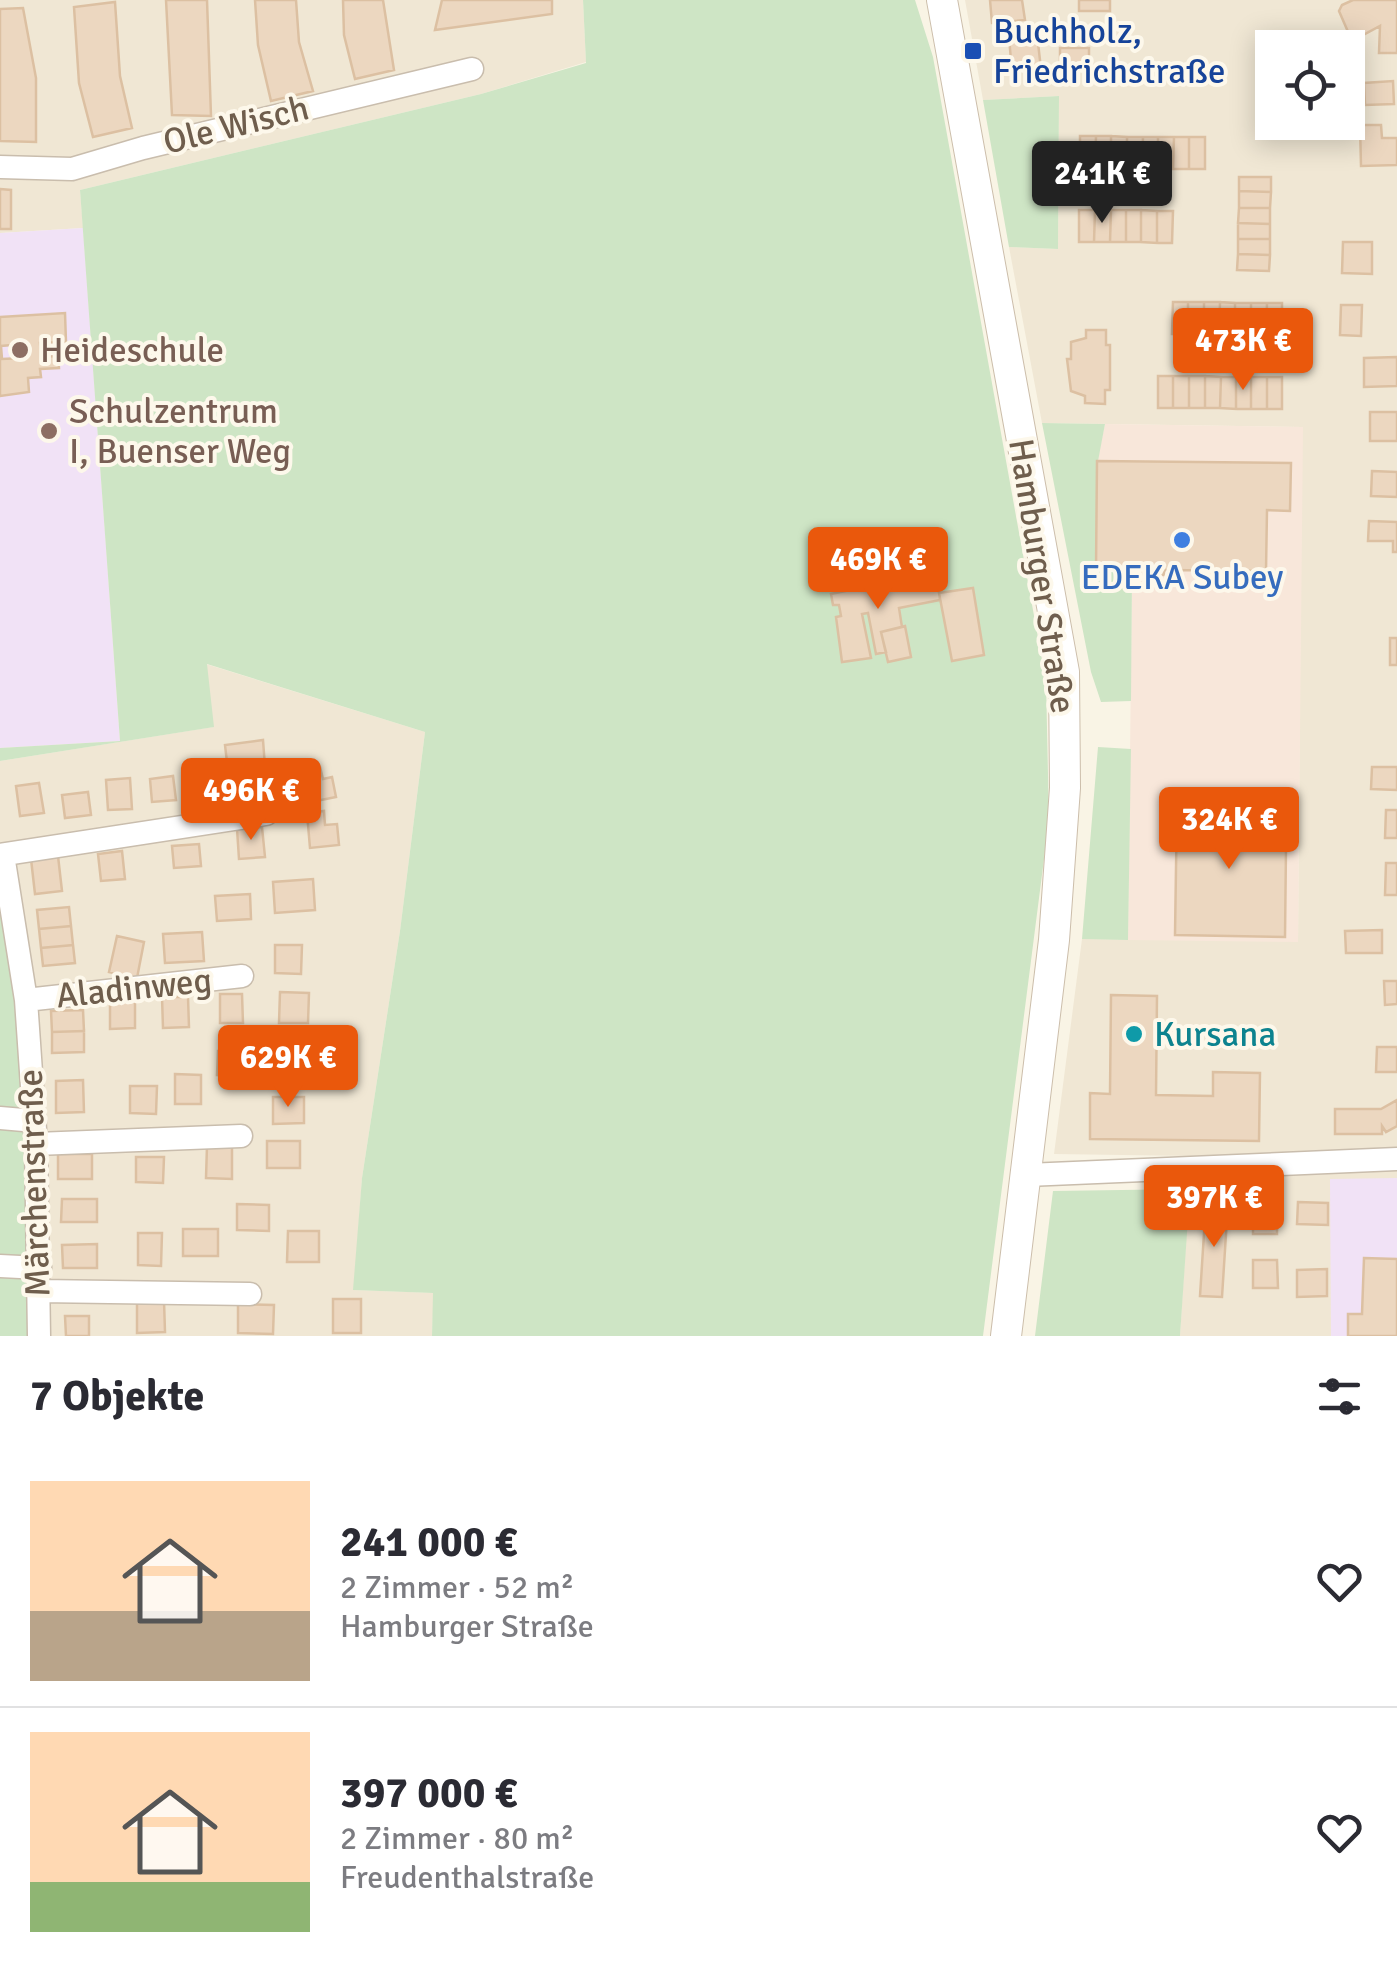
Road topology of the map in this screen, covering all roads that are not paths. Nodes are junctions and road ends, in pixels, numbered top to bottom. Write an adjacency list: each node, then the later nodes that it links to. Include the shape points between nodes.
1 (942, 0): 13 (main road, Hamburger Straße, via 1064,672 1066,788 1056,921)
2 (472, 69): 3 (street, Ole Wisch, via 72,169)
3 (0, 167)
4 (266, 814): 5 (street)
5 (2, 855): 6 (street, Märchenstraße)
6 (11, 965): 8 (street, Märchenstraße)
7 (242, 976): 8 (street, Aladinweg)
8 (26, 1000): 10 (street, Märchenstraße)
9 (0, 1118): 10 (street)
10 (35, 1132): 11 (street); 15 (street, Märchenstraße)
11 (241, 1136)
12 (1397, 1159): 13 (street)
13 (1026, 1175): 18 (main road, Hamburger Straße)
14 (0, 1266): 15 (street)
15 (40, 1280): 16 (street); 17 (street, Märchenstraße)
16 (250, 1294)
17 (39, 1336)
18 (1006, 1336)

